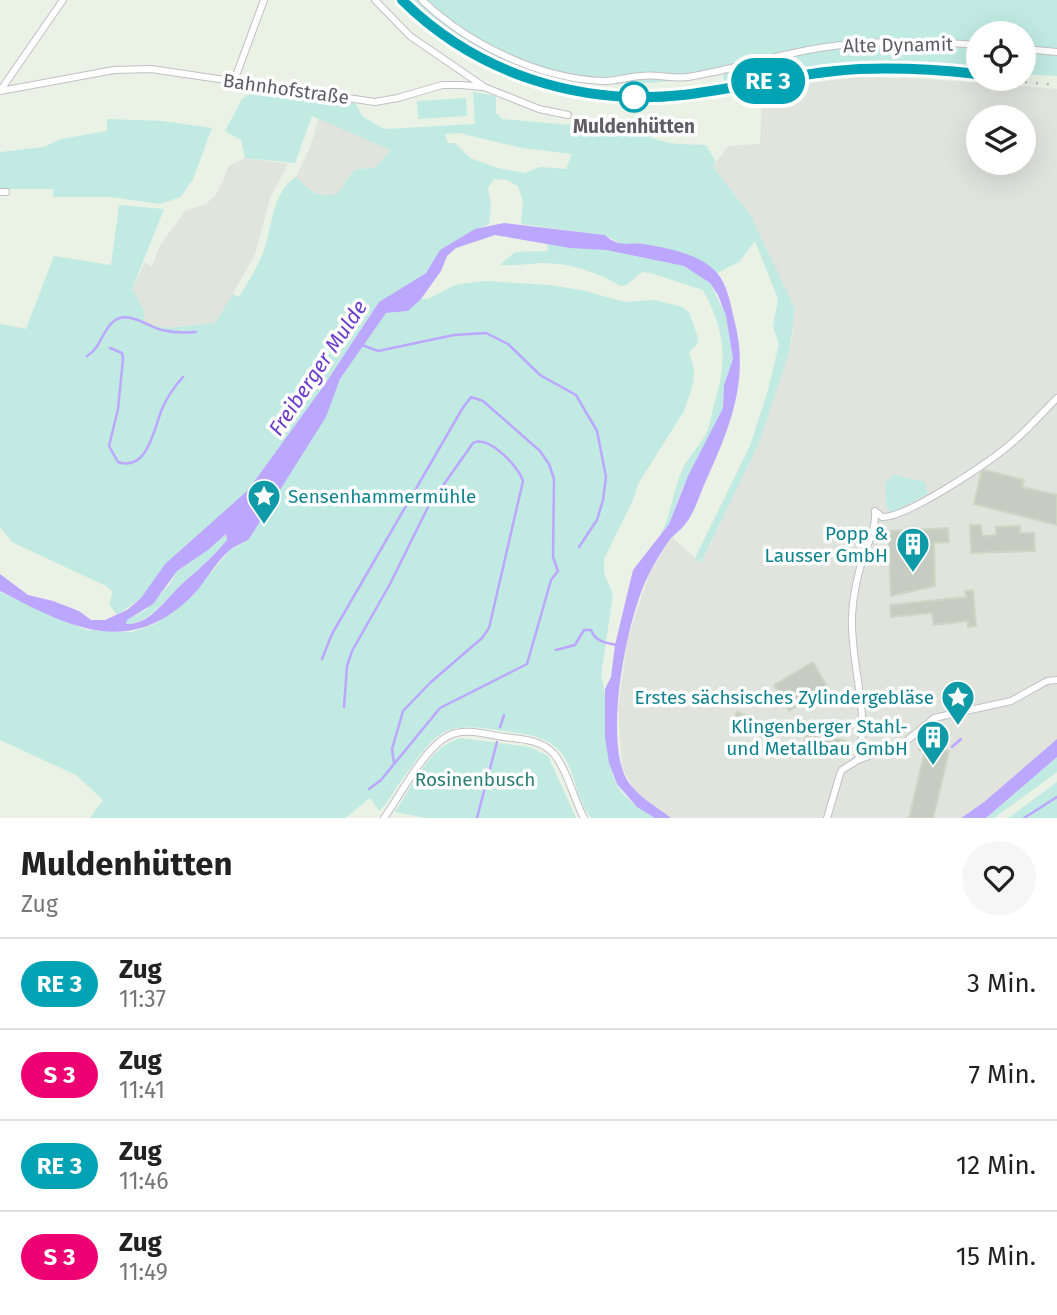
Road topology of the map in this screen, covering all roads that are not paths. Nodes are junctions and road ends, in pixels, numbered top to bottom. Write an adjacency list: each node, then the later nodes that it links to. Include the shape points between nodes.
1 (62, 0): 10 (street)
2 (264, 0): 8 (street)
3 (375, 0): 9 (street, via 410,36)
4 (422, 0): 5 (street, Alte Dynamit, via 462,32 516,60 601,80 642,75 688,77 848,44)
5 (966, 44)
6 (1036, 50): 7 (street)
7 (1057, 52)
8 (234, 81): 9 (street, Bahnhofstraße, via 374,102 442,85); 10 (street, Bahnhofstraße, via 151,69 114,70)
9 (484, 87): 11 (street, Bahnhofstraße)
10 (0, 91)
11 (568, 115)
12 (1057, 398): 14 (street, via 1013,442 921,504 891,518 875,511 875,529 860,570 852,615 864,721)
13 (1057, 680): 14 (street, via 1012,701 934,718 904,743)
14 (858, 760): 17 (street, via 839,774)
15 (384, 818): 16 (street, via 443,738 467,732 545,747 559,761)
16 (584, 818)
17 (827, 818)

